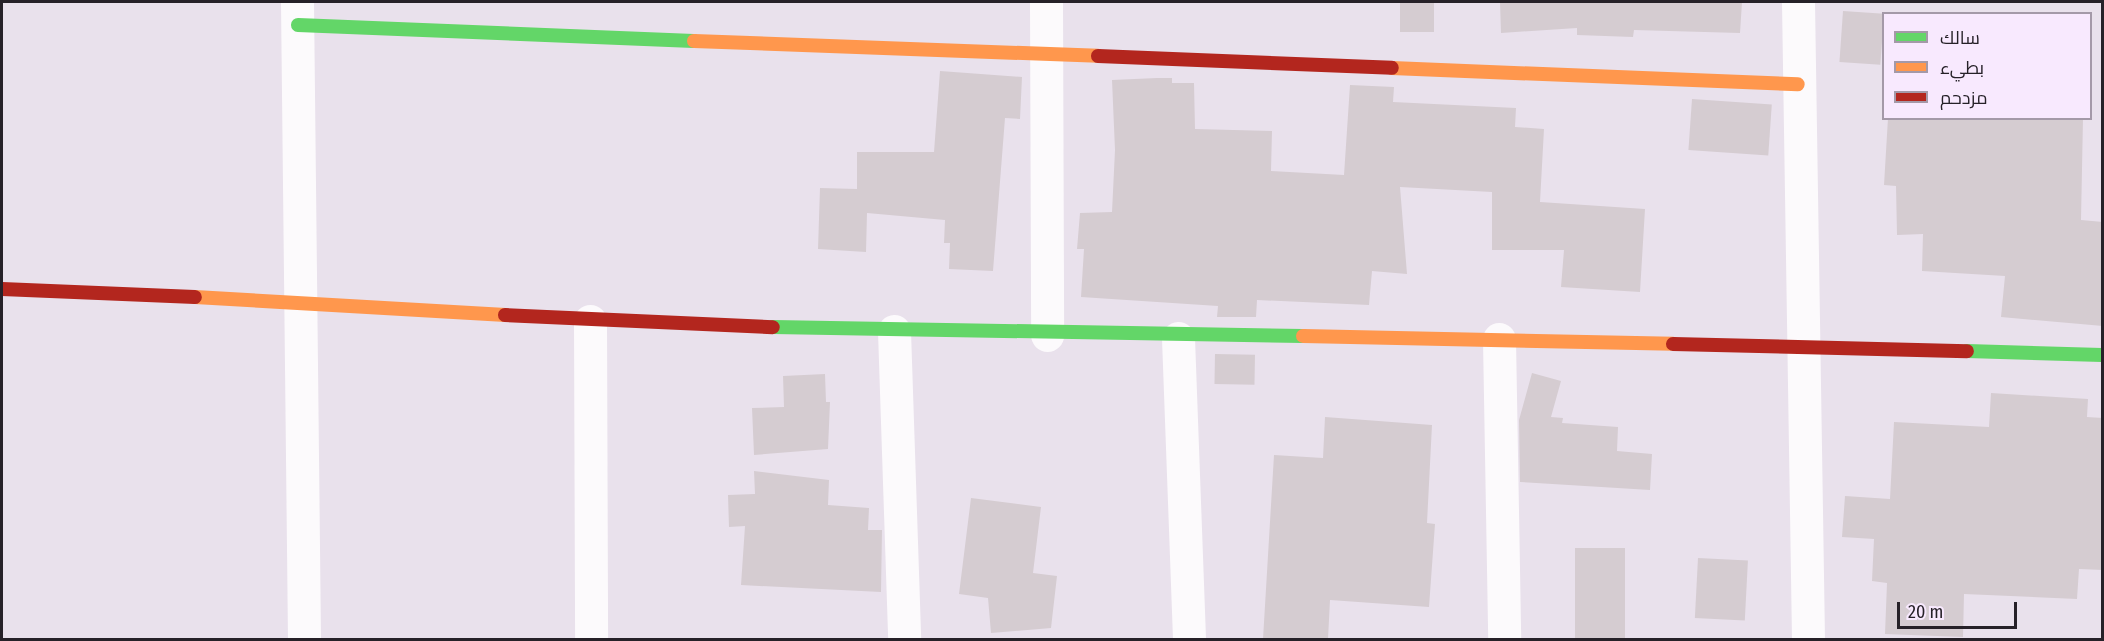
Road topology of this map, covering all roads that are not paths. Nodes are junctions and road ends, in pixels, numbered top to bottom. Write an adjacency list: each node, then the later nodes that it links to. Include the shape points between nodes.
1 (1046, 2): 4 (street)
2 (1798, 2): 5 (street)
3 (297, 13): 4 (street); 7 (street)
4 (1046, 53): 5 (street); 10 (street)
5 (1798, 84): 13 (street)
6 (2, 289): 7 (street)
7 (300, 301): 8 (street); 15 (street)
8 (590, 321): 9 (street); 16 (street)
9 (894, 331): 10 (street); 17 (street)
10 (1047, 335): 11 (street)
11 (1178, 338): 12 (street); 18 (street)
12 (1499, 339): 13 (street); 19 (street)
13 (1804, 347): 14 (street); 20 (street)
14 (2103, 355)
15 (304, 639)
16 (591, 639)
17 (904, 639)
18 (1190, 639)
19 (1504, 639)
20 (1808, 639)

